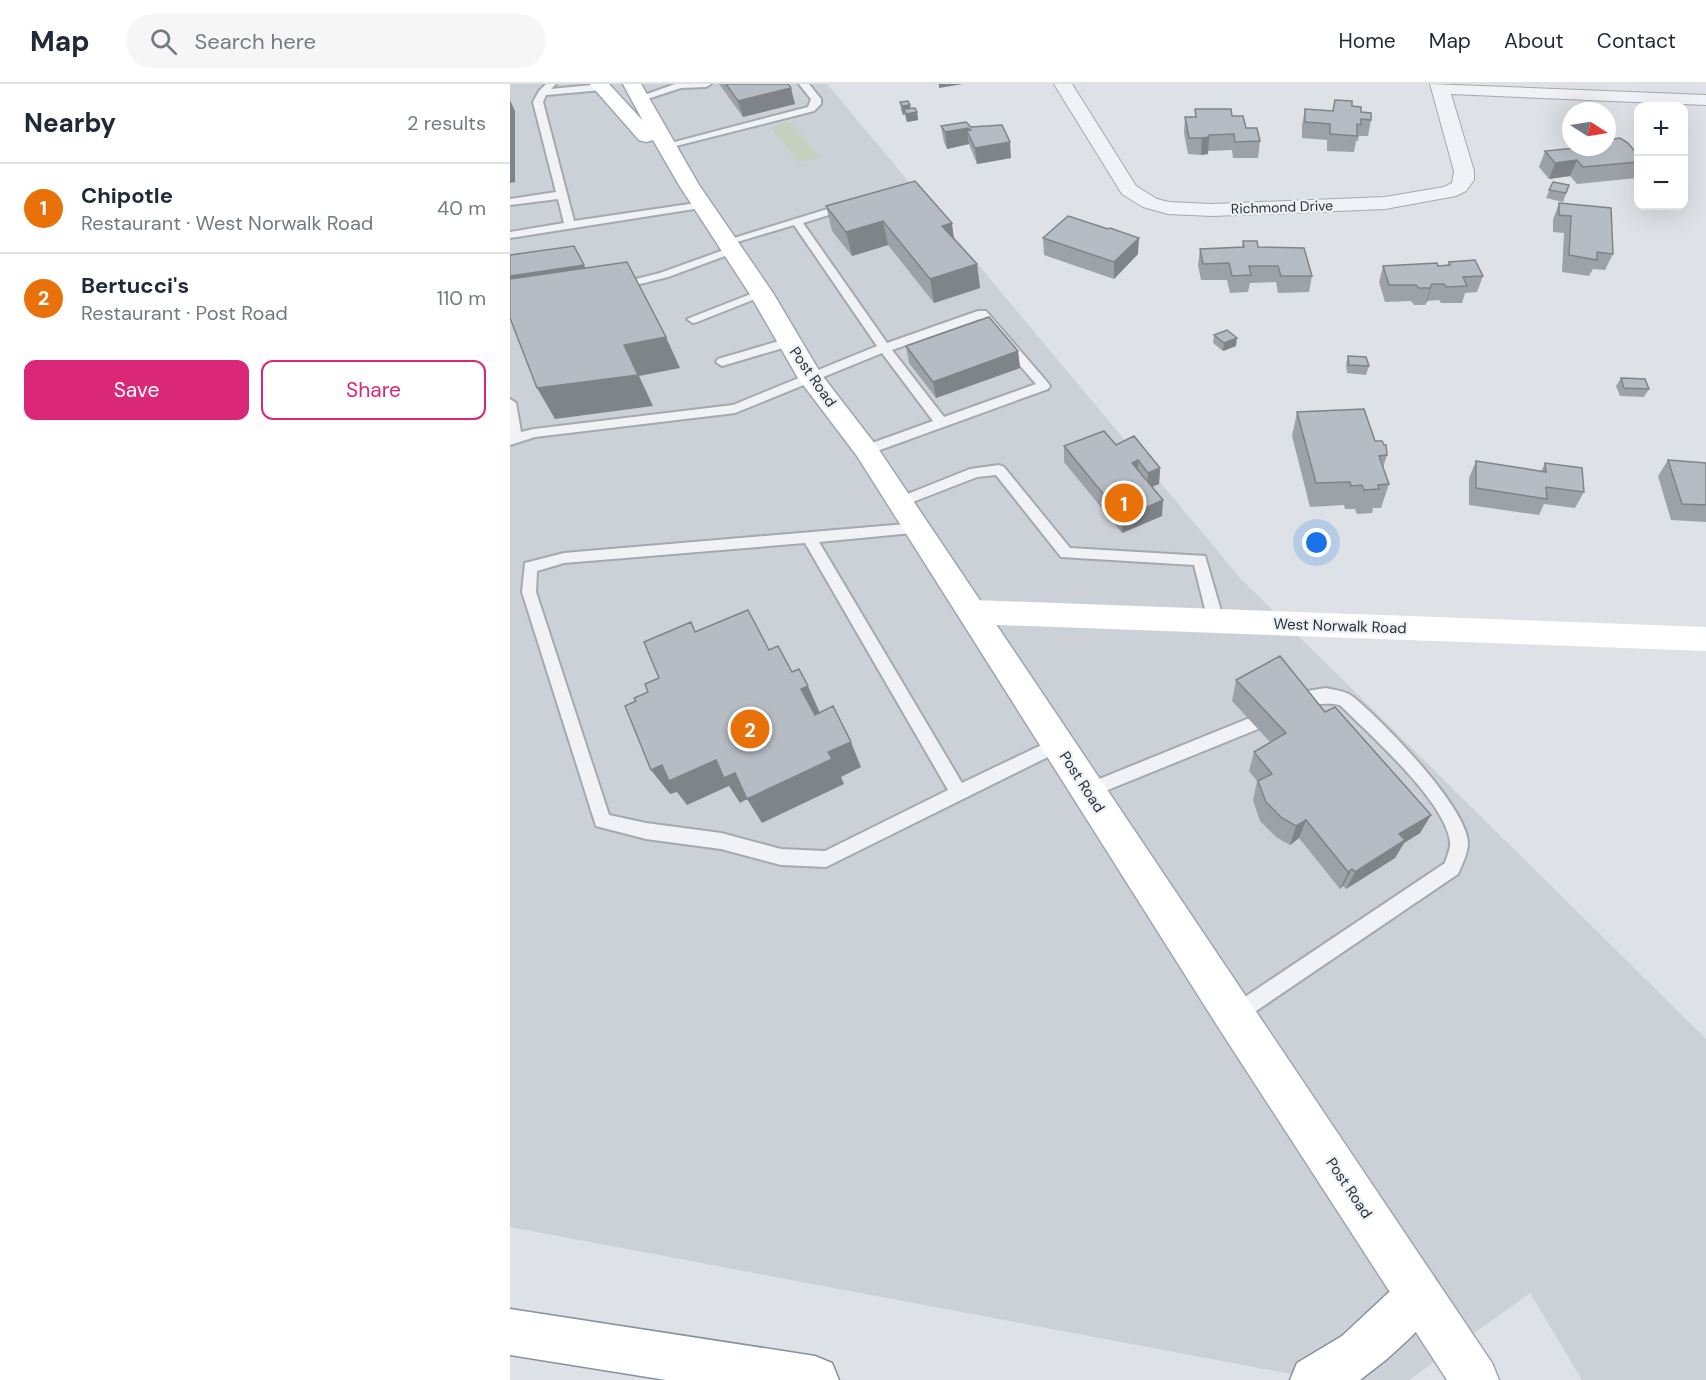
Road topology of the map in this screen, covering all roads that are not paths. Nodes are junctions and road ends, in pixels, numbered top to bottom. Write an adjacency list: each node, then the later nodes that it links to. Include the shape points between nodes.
1 (551, 84): 9 (lane)
2 (706, 84): 6 (lane)
3 (804, 84): 11 (lane, via 816,99 814,107 806,111)
4 (1063, 84): 7 (street, Richmond Drive, via 1129,190 1150,203 1185,210 1385,203 1449,192 1464,180 1464,171)
5 (601, 85): 9 (lane); 13 (main road, Post Road)
6 (684, 85): 8 (lane)
7 (1439, 86): 10 (street, Richmond Drive)
8 (636, 91): 11 (main road, Post Road)
9 (542, 93): 12 (lane, via 537,102)
10 (1706, 100)
11 (668, 145): 13 (main road, Post Road)
12 (561, 195): 14 (lane); 17 (lane)
13 (696, 195): 17 (lane); 19 (main road, Post Road)
14 (510, 202)
15 (862, 202): 16 (lane)
16 (797, 221): 19 (lane); 24 (lane)
17 (570, 225): 18 (lane)
18 (510, 236)
19 (730, 246): 20 (lane, via 664,275); 21 (main road, Post Road)
20 (601, 289)
21 (761, 293): 22 (lane); 23 (main road, Post Road)
22 (693, 319)
23 (789, 342): 25 (lane); 26 (main road, Post Road)
24 (884, 348): 26 (lane); 28 (lane); 28 (lane, via 982,314 1044,386)
25 (722, 362)
26 (811, 378): 29 (lane, via 735,409 534,433); 30 (main road, Post Road)
27 (510, 403): 29 (lane)
28 (941, 423): 30 (lane)
29 (513, 440)
30 (866, 450): 31 (main road, Post Road)
31 (900, 502): 32 (main road, Post Road); 35 (lane, via 975,472 999,471 1066,553 1200,560)
32 (918, 528): 33 (lane); 34 (main road, Post Road)
33 (809, 537): 41 (lane); 41 (lane, via 564,558 530,567 529,592 602,821 721,841 781,857 826,859)
34 (974, 612): 35 (main road, West Norwalk Road); 39 (main road, Post Road)
35 (1216, 621): 36 (main road, West Norwalk Road)
36 (1706, 639)
37 (1294, 699): 42 (lane, via 1326,695 1345,699 1437,796 1455,825 1459,843 1452,868)
38 (1252, 724): 40 (lane)
39 (1058, 744): 40 (main road, Post Road); 41 (lane)
40 (1088, 791): 42 (main road, Post Road)
41 (959, 793)
42 (1234, 1016): 43 (main road, Post Road)
43 (1419, 1295): 46 (main road, via 1379,1338); 47 (main road, Post Road)
44 (510, 1332): 45 (main road)
45 (815, 1380)
46 (1314, 1380)
47 (1475, 1380)

